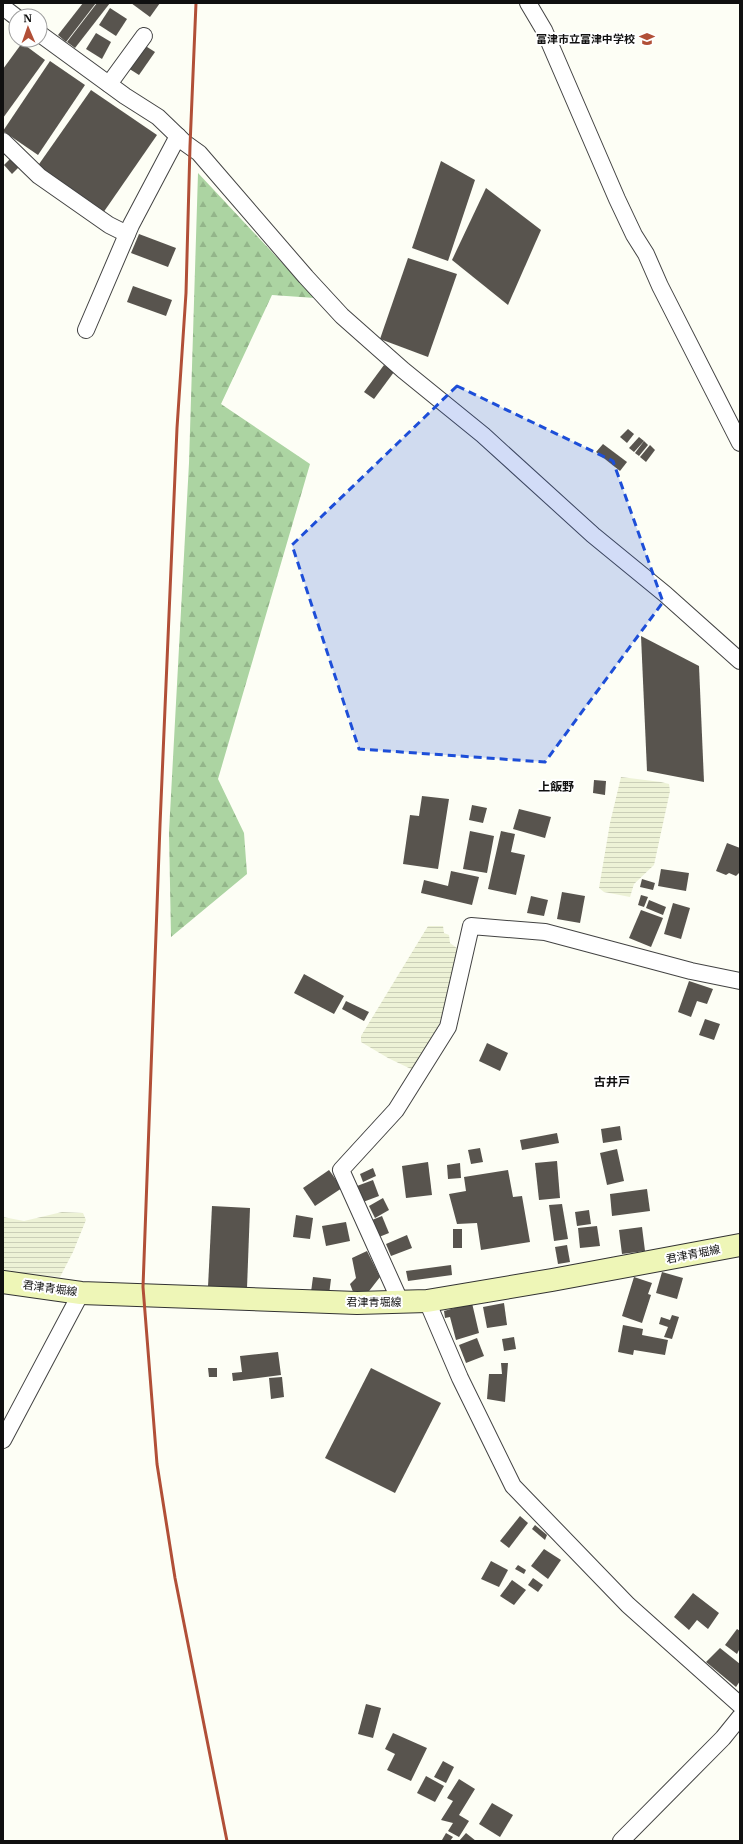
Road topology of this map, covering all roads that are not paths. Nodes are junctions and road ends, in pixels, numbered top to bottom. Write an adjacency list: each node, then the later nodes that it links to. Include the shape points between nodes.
1 (6, 3): 3 (street)
2 (528, 3): 11 (street, via 544,30 630,228 646,254)
3 (3, 6)
4 (144, 36): 6 (street)
5 (48, 40): 6 (street)
6 (109, 84): 7 (street, via 158,117)
7 (178, 136): 9 (street); 12 (street, via 199,153 342,316 483,435 594,535)
8 (3, 141): 9 (street, via 39,176 109,225)
9 (127, 234): 10 (street)
10 (86, 330)
11 (740, 443)
12 (740, 660)
13 (740, 981): 18 (street, via 691,971 545,932 471,926 448,1028 396,1110 341,1170)
14 (740, 1245): 17 (main road, 君津青堀線)
15 (3, 1282): 16 (main road, 君津青堀線)
16 (81, 1293): 18 (main road, 君津青堀線); 19 (street)
17 (427, 1301): 18 (main road, 君津青堀線); 20 (street, via 460,1378 513,1486 628,1605)
18 (401, 1303)
19 (3, 1440)
20 (740, 1705)
21 (740, 1717): 22 (street)
22 (621, 1841)

